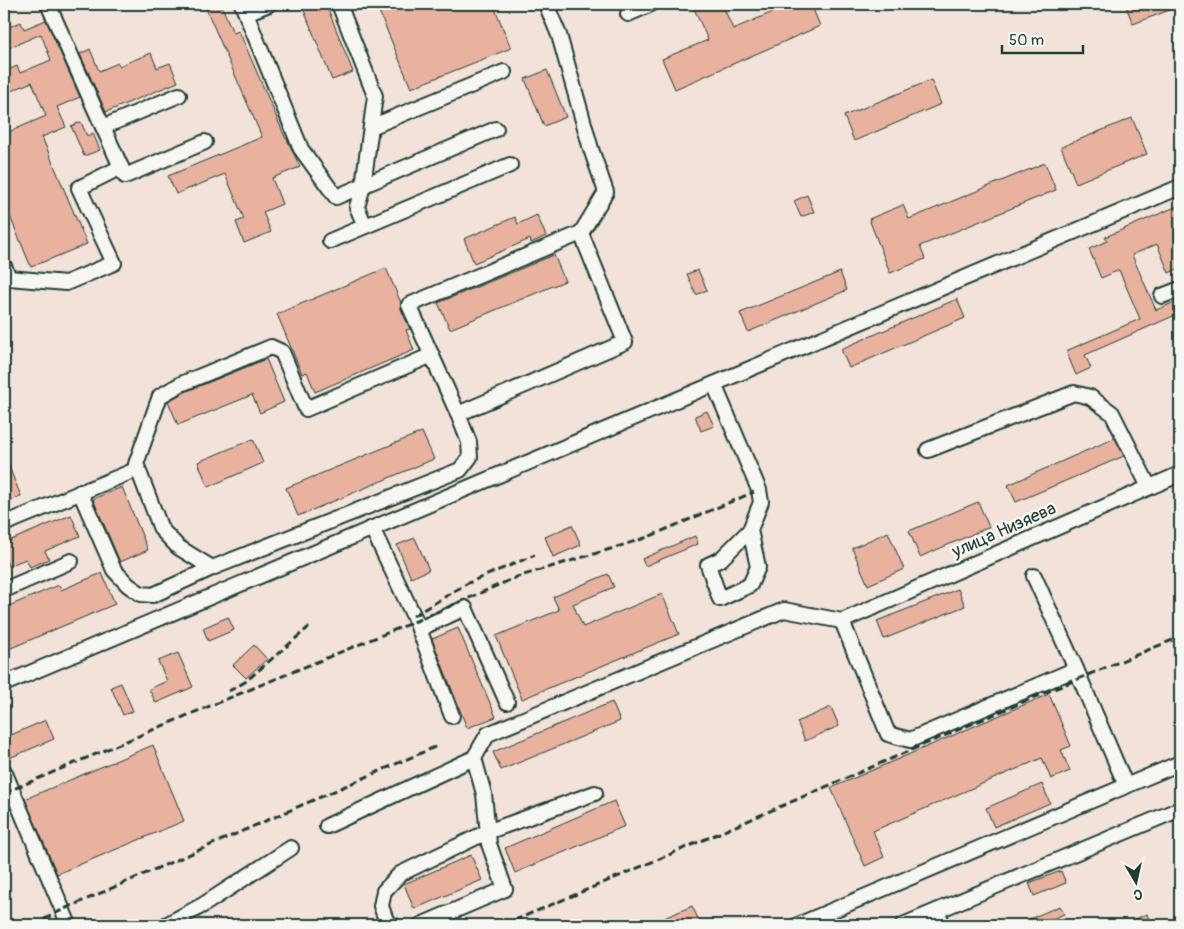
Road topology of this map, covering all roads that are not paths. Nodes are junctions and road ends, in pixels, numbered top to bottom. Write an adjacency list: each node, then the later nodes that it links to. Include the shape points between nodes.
1 (48, 4): 10 (street)
2 (269, 4): 6 (street)
3 (340, 4): 11 (street, via 375,96)
4 (546, 4): 19 (street, via 559,35 606,192)
5 (651, 4): 7 (street)
6 (244, 8): 16 (street, via 301,149 336,197)
7 (628, 14)
8 (504, 72): 11 (street)
9 (179, 95): 10 (street)
10 (103, 127): 15 (street)
11 (371, 127): 16 (street)
12 (496, 129): 16 (street)
13 (204, 142): 15 (street, via 125,176)
14 (510, 165): 18 (street)
15 (121, 167): 21 (street, via 79,188 114,263 66,283 9,278)
16 (362, 186): 18 (street, via 358,208)
17 (1180, 187): 25 (street)
18 (365, 226): 20 (street)
19 (581, 233): 24 (street, via 409,305); 26 (street, via 624,342)
20 (330, 241)
21 (4, 266)
22 (1180, 289): 23 (street)
23 (1162, 296)
24 (432, 355): 26 (street); 28 (street, via 306,409 282,352 272,347 181,384 160,396 136,464)
25 (714, 384): 33 (street); 34 (street, via 759,490 761,502)
26 (458, 414): 36 (street, via 469,442 470,457 460,470)
27 (928, 450): 30 (street, via 1074,393 1090,397 1112,413)
28 (138, 469): 31 (street); 36 (street, via 161,529 178,547)
29 (1180, 474): 30 (street, улица Низяева)
30 (1150, 487): 39 (street, улица Низяева)
31 (80, 492): 32 (street); 36 (street, via 114,570 141,594 153,595)
32 (4, 524)
33 (372, 528): 40 (street); 42 (street)
34 (750, 530): 34 (street, via 758,568 750,585 720,599 708,565 721,559)
35 (71, 561): 38 (street)
36 (212, 568)
37 (1034, 576): 41 (street)
38 (4, 590)
39 (842, 621): 41 (street, via 888,734 910,740); 45 (street, via 784,610 488,734)
40 (418, 628): 43 (street, via 466,608); 44 (street)
41 (1076, 669): 48 (street)
42 (4, 684)
43 (507, 702)
44 (452, 716)
45 (474, 758): 51 (street); 52 (street, via 484,794)
46 (1180, 763): 48 (street)
47 (4, 771): 55 (street)
48 (1126, 786): 59 (street)
49 (595, 793): 52 (street)
50 (1180, 809): 54 (street)
51 (327, 826)
52 (488, 832): 57 (street, via 400,874 384,891 382,906 387,923); 58 (street, via 488,844 505,889)
53 (291, 848): 56 (street)
54 (937, 911): 60 (street); 61 (street)
55 (69, 925)
56 (166, 925)
57 (393, 925)
58 (421, 925)
59 (798, 925)
60 (903, 925)
61 (943, 925)

